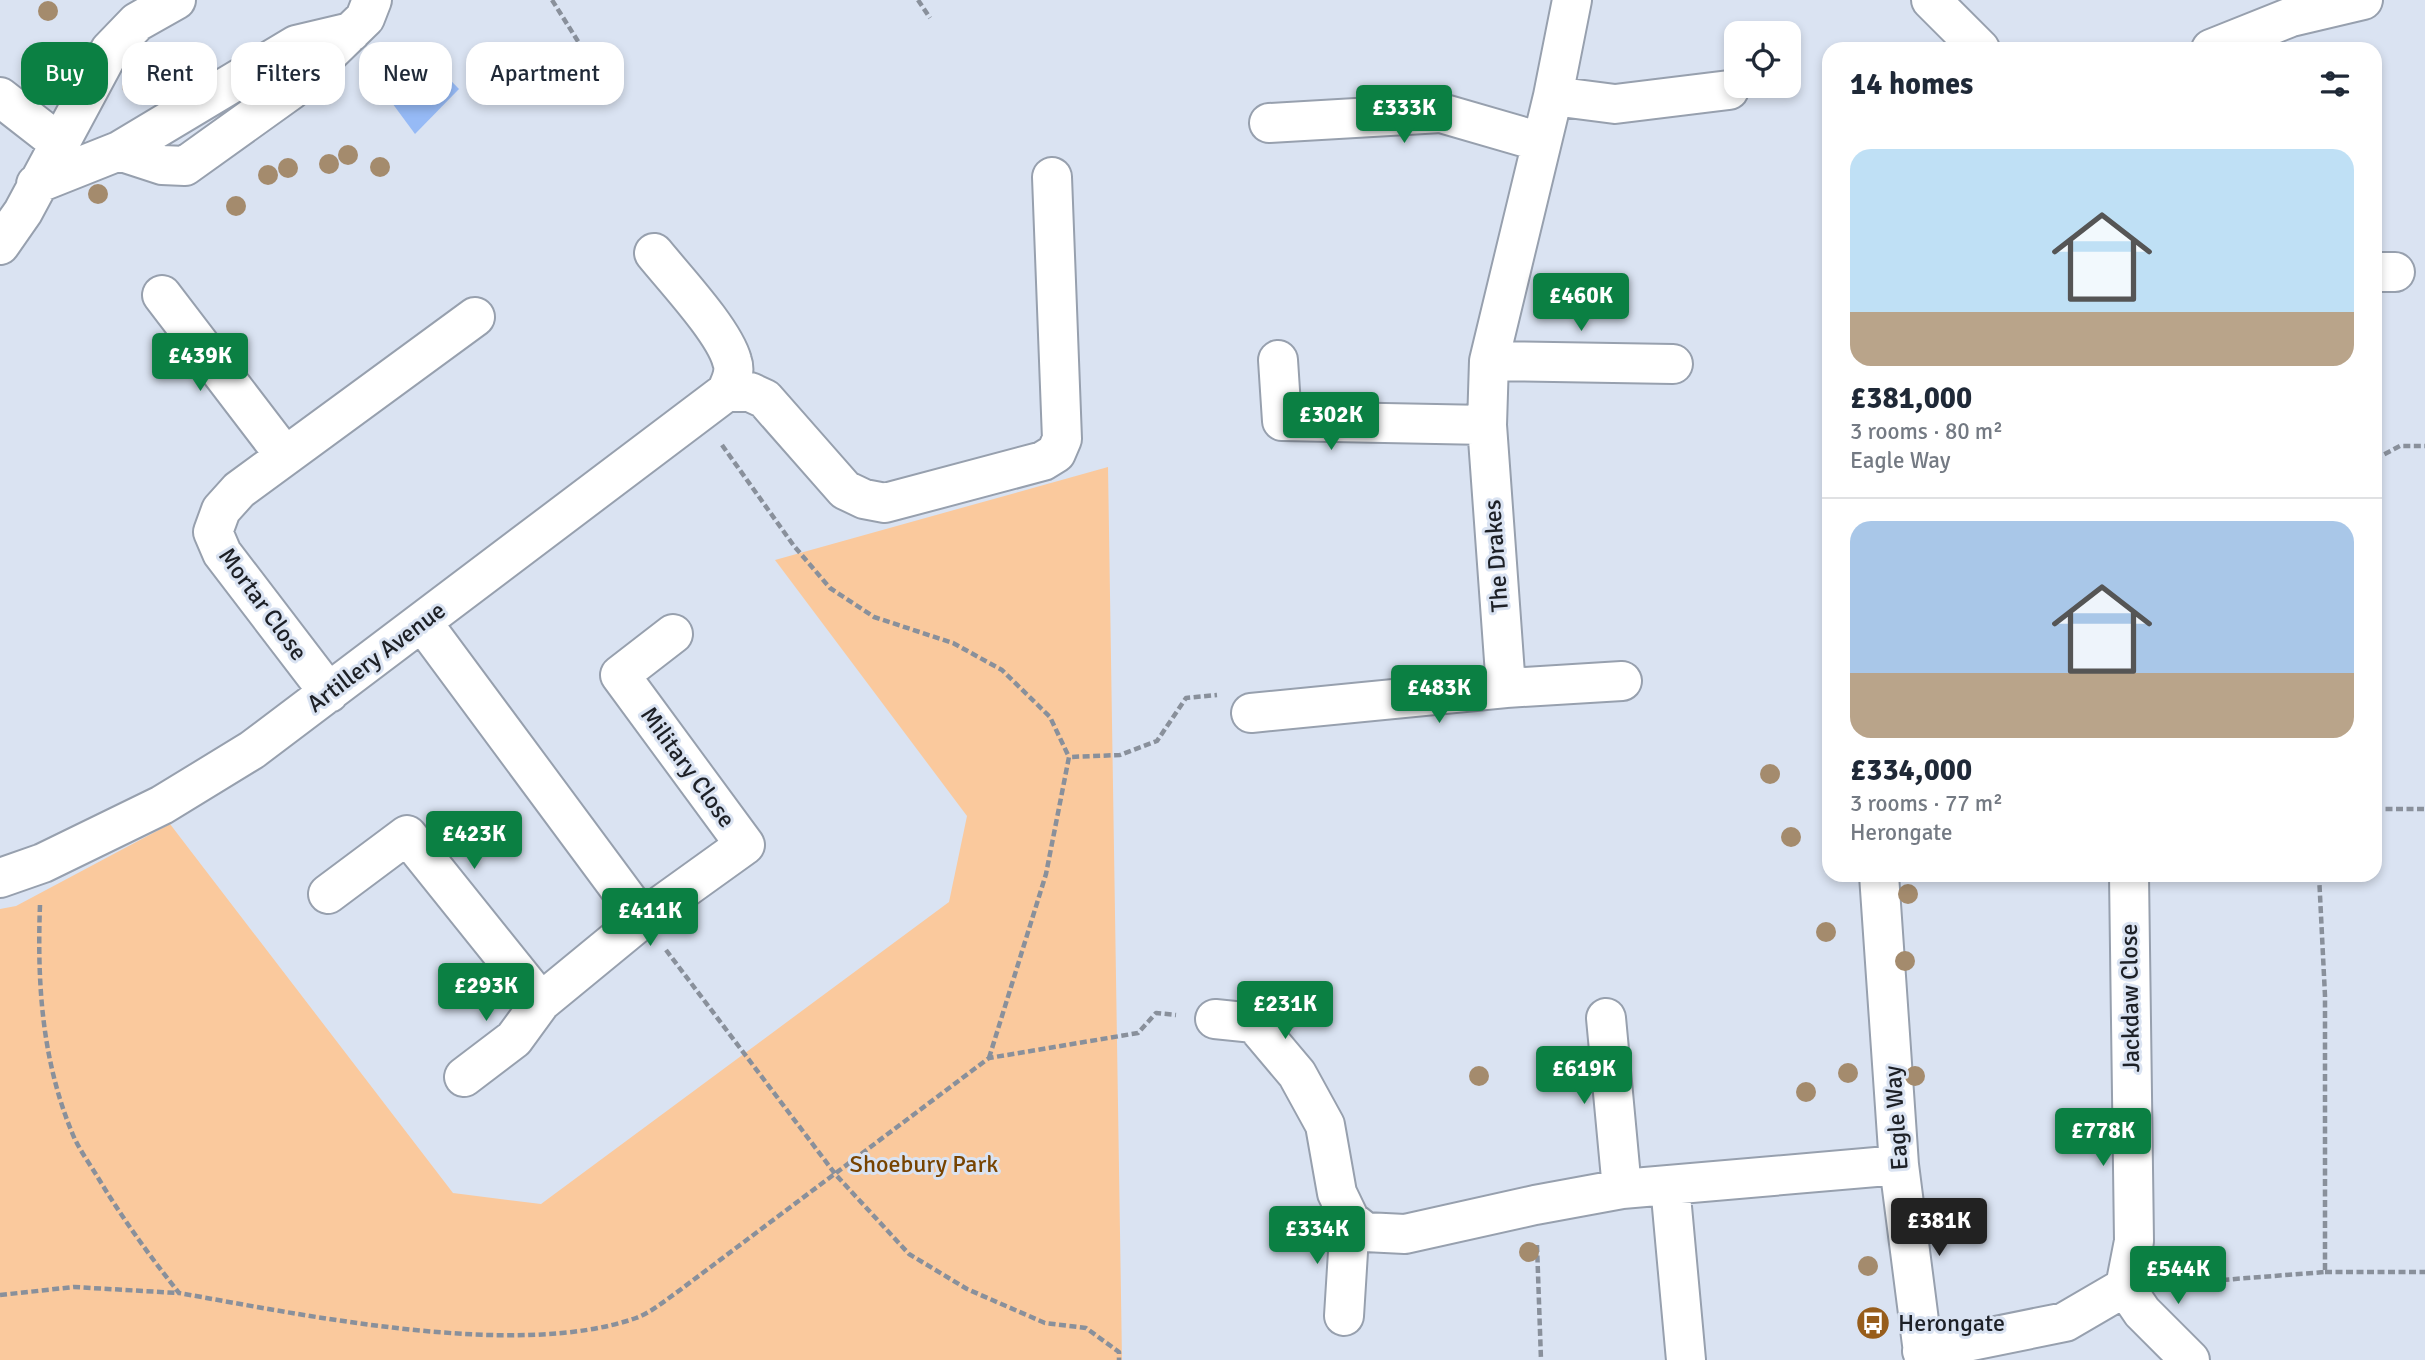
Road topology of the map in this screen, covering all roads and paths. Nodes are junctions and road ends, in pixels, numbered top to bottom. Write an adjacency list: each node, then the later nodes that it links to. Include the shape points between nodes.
1 (372, 0): 19 (street, via 365,18 351,32 296,45 119,152)
2 (552, 0): 9 (path)
3 (918, 0): 8 (path)
4 (1572, 0): 13 (street, The Drakes)
5 (1931, 0): 10 (street)
6 (2363, 0): 11 (street, via 2291,17)
7 (161, 6): 17 (street, via 110,50)
8 (930, 18)
9 (578, 42)
10 (1973, 42)
11 (2228, 42)
12 (1724, 91): 13 (street, via 1615,104)
13 (1553, 96): 16 (street, The Drakes)
14 (0, 97): 17 (street)
15 (1269, 123): 16 (street, via 1441,113)
16 (1541, 142): 25 (street, The Drakes)
17 (59, 143): 19 (street)
18 (1052, 177): 27 (street, via 1062,439 1056,453 1043,461 885,503 845,490 765,399 750,391)
19 (36, 184): 20 (street)
20 (0, 245)
21 (654, 253): 27 (street, via 725,345 733,363 733,379)
22 (162, 295): 31 (street)
23 (475, 317): 31 (street, Mortar Close)
24 (1278, 360): 28 (street, via 1282,421)
25 (1489, 361): 26 (street); 28 (street, The Drakes)
26 (1674, 364)
27 (712, 402): 32 (street, Artillery Avenue); 38 (path, via 794,546 830,588 874,617 953,643 1002,670 1050,718)
28 (1487, 425): 35 (street, The Drakes)
29 (2425, 446): 30 (path, via 2400,446)
30 (2382, 455)
31 (285, 456): 36 (street, Mortar Close, via 239,490 221,510 213,532 222,553)
32 (422, 622): 36 (street, Artillery Avenue); 47 (street)
33 (673, 634): 47 (street, Military Close, via 620,675 745,845)
34 (1622, 681): 35 (street)
35 (1506, 688): 37 (street)
36 (329, 693): 41 (street, Artillery Avenue, via 252,750 162,805)
37 (1251, 713): 38 (path, via 1250,692 1186,698 1157,741 1120,755)
38 (1069, 757): 53 (path, via 1046,874)
39 (2382, 809): 40 (path)
40 (2425, 809)
41 (43, 863): 42 (street, Artillery Avenue); 64 (path, via 38,959 49,1061 74,1136 129,1229)
42 (0, 878)
43 (1879, 882): 55 (street, Eagle Way)
44 (2129, 882): 63 (street, Jackdaw Close, via 2134,1241)
45 (2319, 882): 61 (path, via 2325,996)
46 (328, 894): 48 (street, via 407,835)
47 (642, 919): 48 (street, Military Close); 56 (path)
48 (541, 1002): 54 (street, Military Close, via 514,1039)
49 (1290, 1006): 52 (street)
50 (1606, 1018): 58 (street)
51 (1215, 1019): 52 (street); 53 (path, via 1156,1013 1138,1033)
52 (1254, 1023): 60 (street, via 1297,1074 1325,1125 1337,1193)
53 (989, 1058): 56 (path)
54 (464, 1077)
55 (1899, 1165): 57 (street); 67 (street, Eagle Way)
56 (836, 1175): 64 (path, via 637,1318 588,1332 504,1338 361,1325); 68 (path, via 909,1254 967,1289 1045,1324 1086,1328 1119,1352)
57 (1670, 1185): 58 (street); 70 (street)
58 (1622, 1189): 59 (street)
59 (1535, 1205): 60 (street, via 1405,1234 1365,1232); 69 (path)
60 (1350, 1220): 66 (street)
61 (2325, 1272): 62 (path); 63 (path)
62 (2425, 1272)
63 (2125, 1287): 67 (street, via 2065,1322); 71 (street, via 2142,1312)
64 (179, 1293): 65 (path, via 74,1287)
65 (0, 1296)
66 (1343, 1316)
67 (1923, 1355)
68 (1119, 1360)
69 (1541, 1360)
70 (1686, 1360)
71 (2190, 1360)

